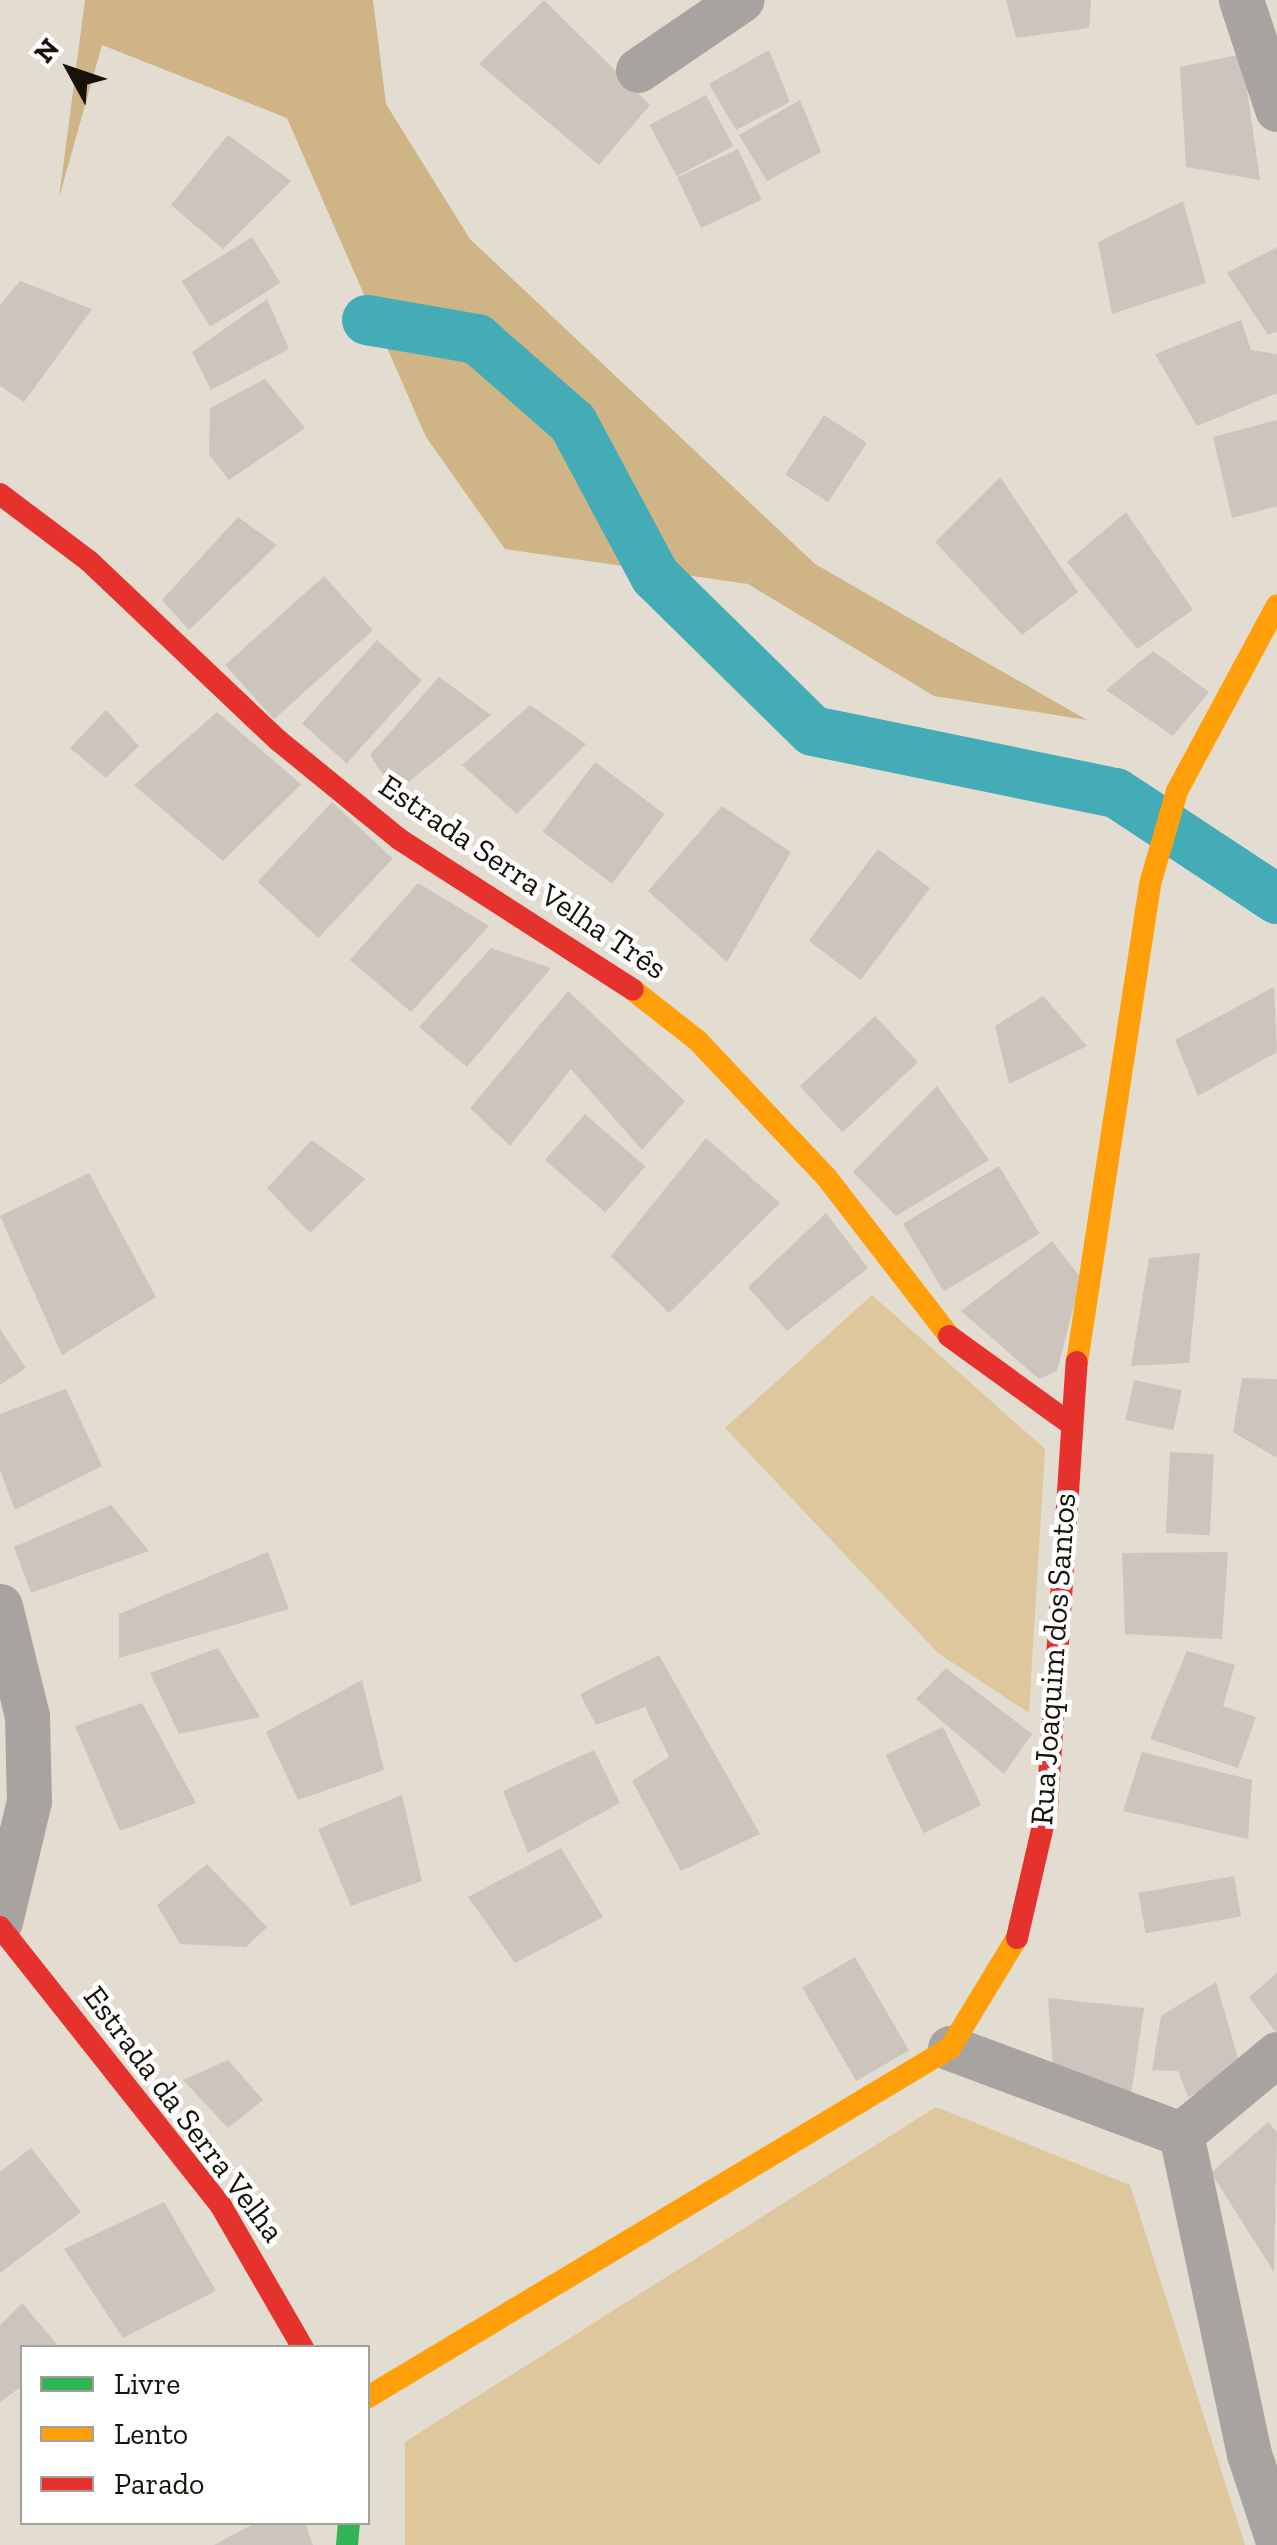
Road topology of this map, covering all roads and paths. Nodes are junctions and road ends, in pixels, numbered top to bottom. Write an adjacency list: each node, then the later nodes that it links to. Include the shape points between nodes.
1 (741, 0): 3 (street)
2 (1241, 0): 4 (street)
3 (638, 70)
4 (1277, 109)
5 (0, 494): 7 (street, Estrada Serra Velha Três, via 90,561 279,741 399,838 586,953 698,1042 826,1178 952,1340)
6 (1277, 605): 7 (street, Rua Joaquim dos Santos, via 1177,791 1150,884)
7 (1068, 1422): 10 (street, Rua Joaquim dos Santos, via 1048,1808 1034,1882 1003,1972)
8 (0, 1606): 9 (street, via 28,1716 29,1801)
9 (0, 1924): 13 (street, Estrada da Serra Velha, via 220,2206)
10 (950, 2048): 12 (street); 14 (street, Rua Joaquim dos Santos)
11 (1277, 2054): 12 (street)
12 (1181, 2134): 15 (street, via 1249,2454)
13 (301, 2345)
14 (370, 2396)
15 (1277, 2538)

